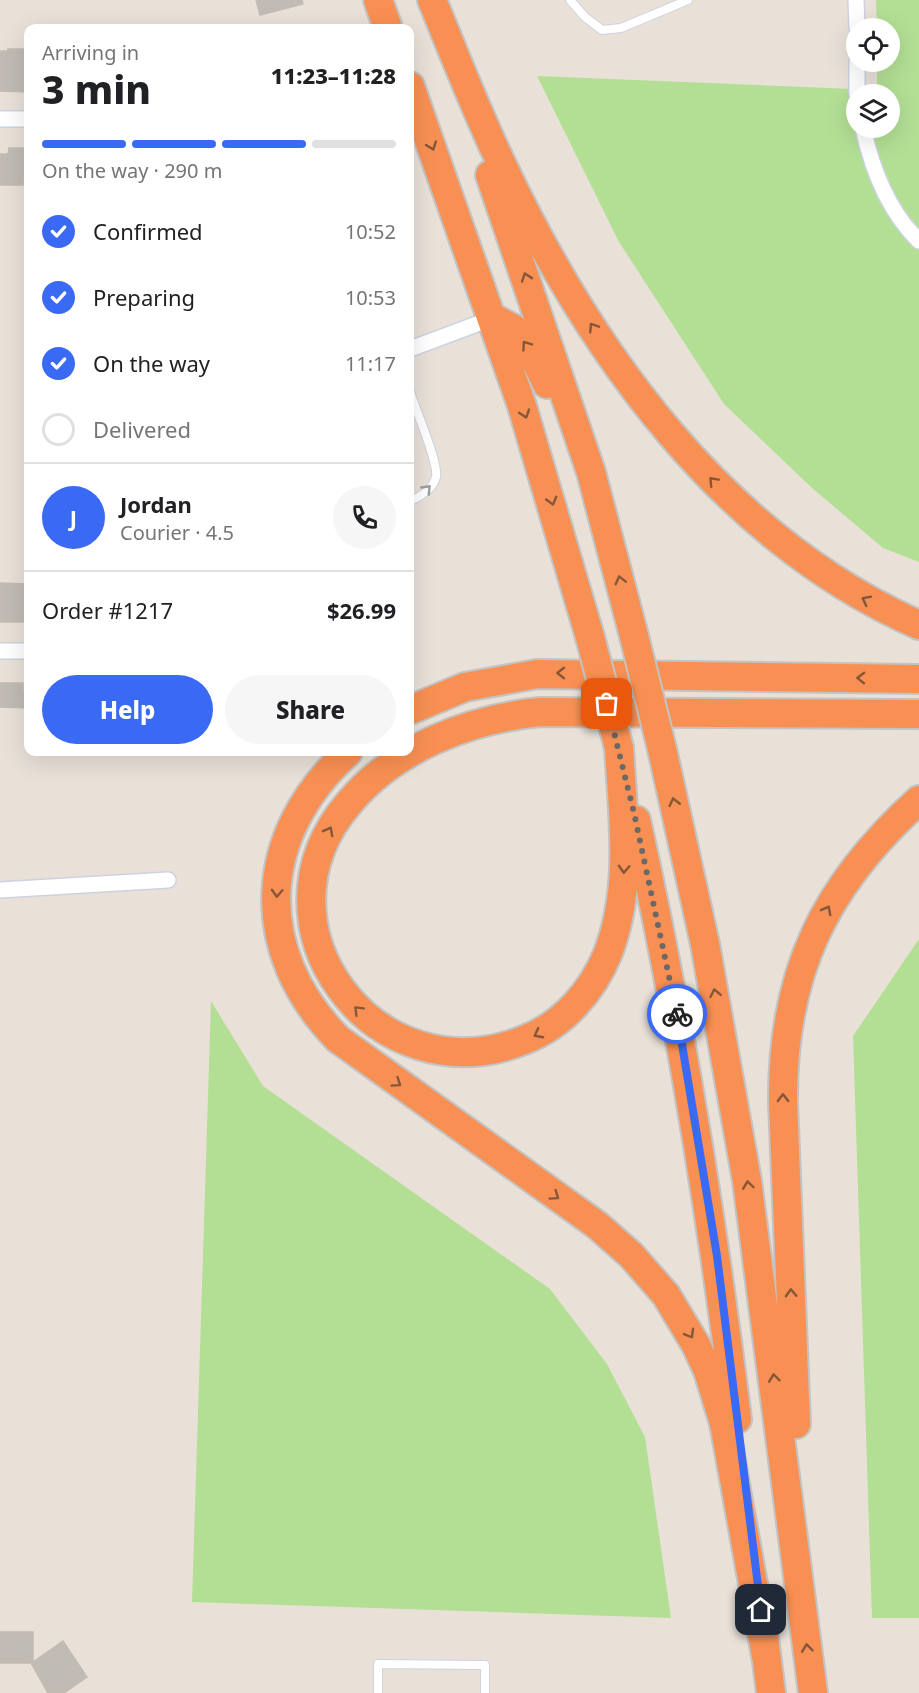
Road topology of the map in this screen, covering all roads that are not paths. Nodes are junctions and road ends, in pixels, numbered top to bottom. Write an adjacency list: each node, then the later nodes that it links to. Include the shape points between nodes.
1 (378, 0): 7 (highway)
2 (430, 0): 16 (highway, one-way to 2); 18 (highway, one-way to 2, via 858,595 776,539 718,487 639,394 567,285 524,209)
3 (570, 0): 4 (lane, via 602,30 621,28)
4 (688, 0)
5 (856, 0): 6 (street)
6 (857, 18)
7 (387, 24)
8 (414, 97): 13 (highway, one-way to 13)
9 (0, 119): 10 (street)
10 (24, 119)
11 (866, 138): 12 (street, via 882,190)
12 (919, 241)
13 (493, 318): 14 (street); 16 (highway, one-way to 13, via 531,351 514,329); 24 (highway, one-way to 24, bridge, via 548,484)
14 (414, 348)
15 (414, 403): 17 (lane, one-way to 15, via 432,485 437,469)
16 (591, 472): 31 (highway, one-way to 16, bridge, via 735,1103 662,749)
17 (414, 499)
18 (919, 625)
19 (0, 651): 20 (street)
20 (24, 651)
21 (919, 679): 22 (highway, one-way to 22, via 537,674 465,687)
22 (414, 708)
23 (919, 714): 25 (highway, one-way to 23, via 479,723 540,712)
24 (619, 748): 27 (highway, one-way to 27, via 624,840 622,900 599,973 571,1010 532,1037 488,1052 464,1054 415,1046 392,1036 357,1010 333,979 319,948 312,898 316,864 329,830 374,777); 32 (highway, via 696,1118)
25 (414, 751)
26 (344, 756): 32 (highway, one-way to 32, via 304,802 282,857 277,917 293,978 317,1017 338,1039 597,1226 632,1255 666,1295 696,1345 717,1397)
27 (407, 756)
28 (919, 800): 31 (highway, one-way to 28, via 783,1102 788,1023 808,950 837,891 874,844)
29 (168, 880): 30 (street)
30 (0, 891)
31 (802, 1603): 36 (highway, one-way to 31)
32 (766, 1656): 35 (highway)
33 (378, 1693): 34 (lane, via 378,1664 485,1665)
34 (485, 1693)
35 (771, 1693)
36 (813, 1693)

